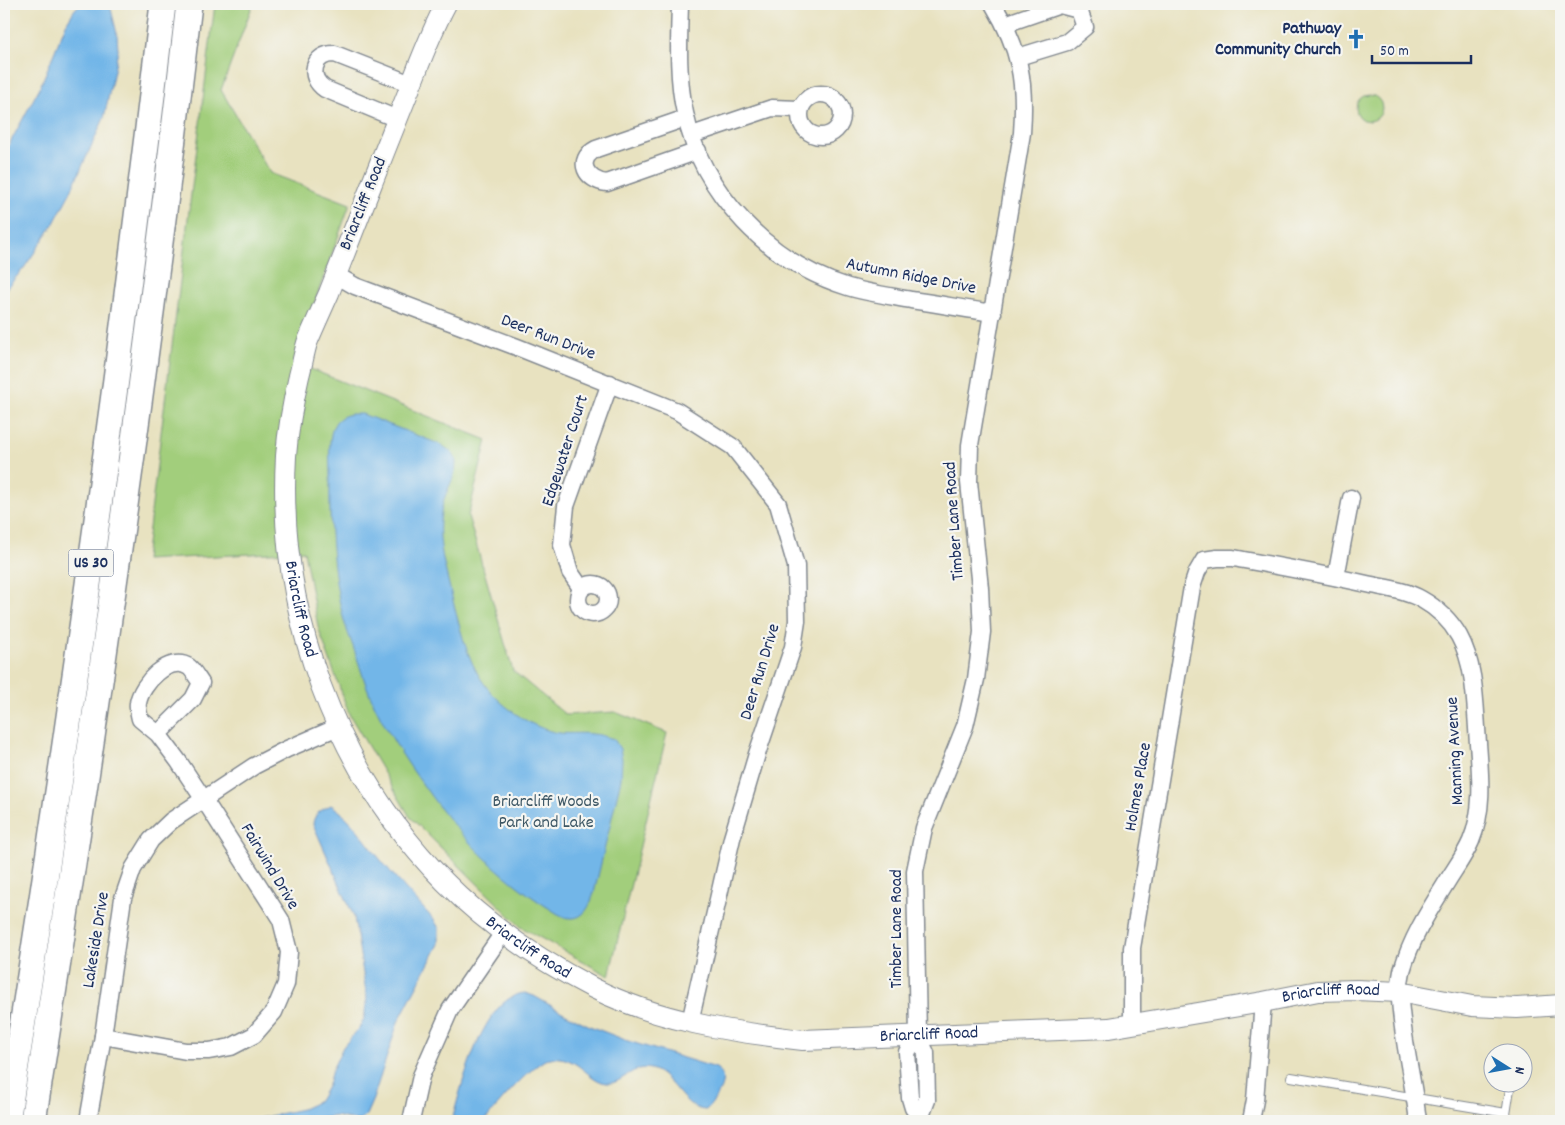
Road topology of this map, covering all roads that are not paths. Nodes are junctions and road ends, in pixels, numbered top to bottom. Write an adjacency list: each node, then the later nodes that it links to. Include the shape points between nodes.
1 (163, 4): 37 (main road, US 30, via 91,564)
2 (189, 4): 38 (main road, US 30, via 111,610)
3 (446, 4): 8 (street, Briarcliff Road)
4 (680, 4): 10 (street, Autumn Ridge Drive, via 680,75)
5 (993, 4): 6 (street, Timber Lane Road)
6 (1005, 24): 7 (street, Timber Lane Road); 7 (street, via 1060,5 1079,10 1084,27 1067,42)
7 (1018, 58): 15 (street, Timber Lane Road, via 1023,95 1022,133)
8 (411, 84): 11 (street, Briarcliff Road); 11 (street, via 335,54 325,56 314,68 317,82 325,89)
9 (800, 108): 12 (street, via 772,108)
10 (686, 118): 12 (street, Autumn Ridge Drive); 13 (street, via 596,149 587,156 585,168 593,179 606,183)
11 (398, 119): 14 (street, Briarcliff Road)
12 (692, 135): 13 (street, Autumn Ridge Drive)
13 (698, 151): 15 (street, Autumn Ridge Drive, via 715,183 739,216 767,243 802,267 859,290)
14 (336, 275): 16 (street, Deer Run Drive, via 355,286); 21 (street, Briarcliff Road, via 306,346 295,396 286,454 286,507 290,560 300,618 315,669)
15 (993, 313): 31 (street, Timber Lane Road, via 970,445 969,482 982,632 965,726 924,828 915,871)
16 (610, 383): 20 (street, Edgewater Court, via 566,506 562,545 570,572); 28 (street, Deer Run Drive, via 677,411 733,447 778,504 796,566 797,621 793,647 732,838)
17 (1352, 498): 19 (street)
18 (1204, 560): 19 (street, Manning Avenue, via 1233,558); 29 (street, Holmes Place, via 1192,587 1132,948)
19 (1336, 577): 25 (street, Manning Avenue, via 1405,592 1420,598 1443,615 1460,637 1469,660 1475,696 1481,795 1478,820 1462,859 1413,940 1402,971)
20 (581, 588)
21 (338, 727): 23 (street, Lakeside Drive, via 254,766); 24 (street, Briarcliff Road, via 366,779 402,833 445,882)
22 (158, 734): 23 (street, Fairwind Drive)
23 (203, 799): 30 (street, Lakeside Drive, via 151,840 133,869 123,898); 30 (street, Fairwind Drive, via 281,920 289,952 286,984 274,1012 254,1034 231,1047 186,1051)
24 (503, 933): 28 (street, Briarcliff Road, via 595,989 642,1008); 40 (street, via 450,1010 421,1076)
25 (1399, 992): 26 (street, Briarcliff Road, via 1318,991); 27 (street, Briarcliff Road, via 1472,1006 1517,1008); 34 (street, Manning Avenue, via 1405,1050)
26 (1263, 1002): 29 (street, Briarcliff Road); 41 (street)
27 (1561, 1005)
28 (690, 1022): 31 (street, Briarcliff Road, via 753,1035 803,1040)
29 (1132, 1023): 31 (street, Briarcliff Road, via 1109,1028)
30 (102, 1036): 39 (street, Lakeside Drive)
31 (918, 1036): 36 (street, Timber Lane Road, via 926,1053 927,1100)
32 (1291, 1077): 34 (lane)
33 (1510, 1092): 35 (lane)
34 (1415, 1099): 35 (lane); 42 (street, Manning Avenue)
35 (1505, 1117)
36 (921, 1118)
37 (7, 1121)
38 (33, 1121)
39 (88, 1121)
40 (411, 1121)
41 (1251, 1121)
42 (1418, 1121)

